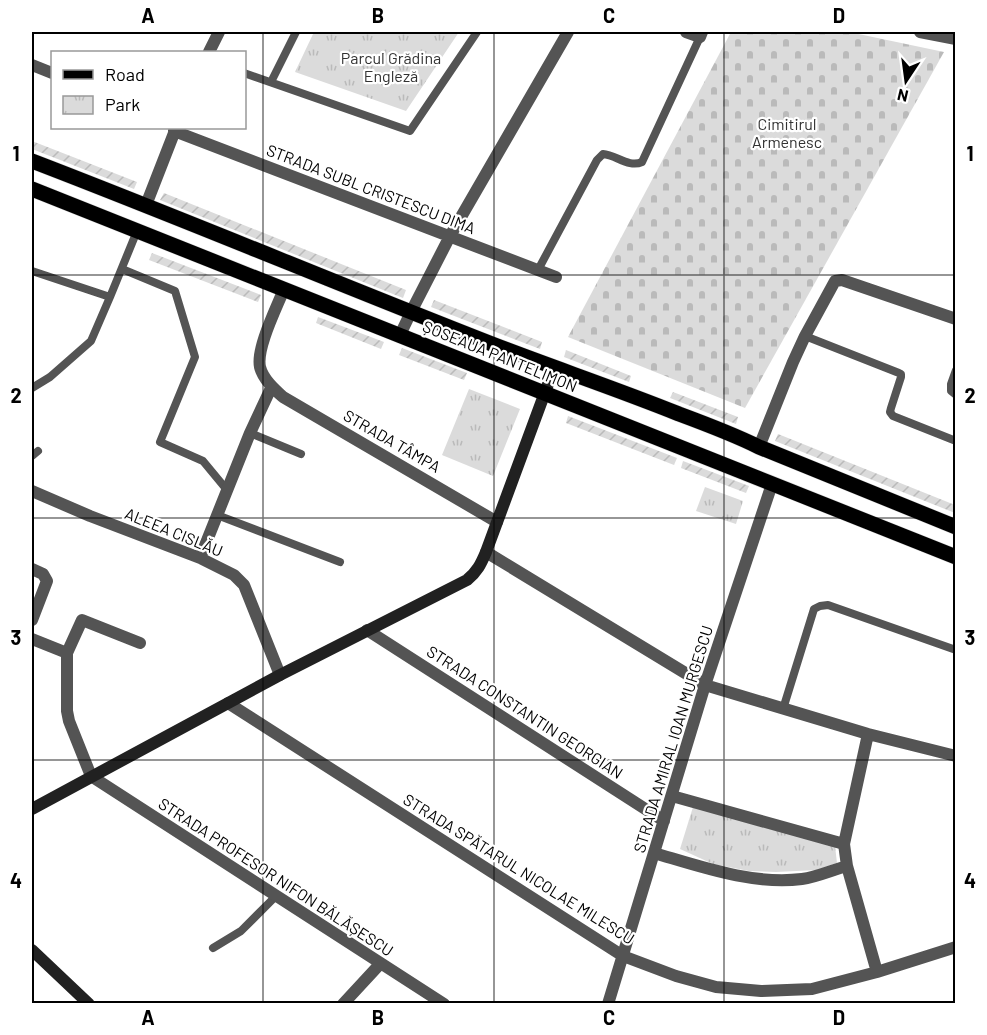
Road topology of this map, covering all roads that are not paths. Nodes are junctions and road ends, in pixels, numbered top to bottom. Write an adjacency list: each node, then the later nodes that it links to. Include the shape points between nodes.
1 (219, 32): 9 (street)
2 (296, 32): 13 (lane)
3 (477, 32): 13 (lane, via 410,132)
4 (568, 32): 19 (street)
5 (686, 32): 7 (street)
6 (920, 32): 8 (street)
7 (701, 34): 21 (lane, via 642,162 632,164 603,154 597,160)
8 (956, 39)
9 (210, 51)
10 (32, 65): 11 (street)
11 (51, 73)
12 (246, 74): 13 (lane)
13 (271, 82)
14 (175, 129): 17 (street); 19 (street, STRADA SUBL CRISTESCU DIMA)
15 (32, 161): 17 (main road, ȘOSEAUA PANTELIMON)
16 (32, 189): 18 (main road, ȘOSEAUA PANTELIMON)
17 (146, 205): 26 (main road, ȘOSEAUA PANTELIMON)
18 (137, 231): 20 (lane); 24 (main road, ȘOSEAUA PANTELIMON)
19 (450, 236): 21 (street, STRADA SUBL CRISTESCU DIMA); 26 (street)
20 (122, 269): 25 (lane); 41 (lane, via 175,291 195,357 160,442 203,462)
21 (538, 270): 23 (street, STRADA SUBL CRISTESCU DIMA)
22 (32, 271): 25 (lane)
23 (556, 277)
24 (284, 289): 28 (main road, ȘOSEAUA PANTELIMON); 32 (street, via 260,348 260,367)
25 (110, 297): 33 (lane, via 91,341)
26 (411, 312): 28 (street); 30 (main road, ȘOSEAUA PANTELIMON)
27 (956, 319): 29 (street, via 842,280 836,281)
28 (400, 335): 34 (main road, ȘOSEAUA PANTELIMON)
29 (805, 336): 37 (lane, via 901,374 890,412 893,416); 38 (street)
30 (554, 368): 34 (main road); 38 (main road, ȘOSEAUA PANTELIMON)
31 (956, 370): 35 (lane, via 951,391)
32 (271, 387): 36 (street); 44 (street, STRADA TÂMPA)
33 (32, 388)
34 (544, 393): 40 (main road, ȘOSEAUA PANTELIMON); 44 (main road)
35 (956, 395)
36 (250, 433): 39 (lane); 41 (street)
37 (956, 441)
38 (759, 447): 45 (main road, ȘOSEAUA PANTELIMON)
39 (301, 454)
40 (772, 484): 47 (main road, ȘOSEAUA PANTELIMON); 58 (street, STRADA AMIRAL IOAN MURGESCU)
41 (226, 490): 43 (street)
42 (32, 491): 48 (street, ALEEA CISLĂU)
43 (217, 514): 48 (street); 49 (lane)
44 (497, 522): 46 (main road)
45 (956, 527)
46 (486, 552): 52 (main road, via 480,566 466,580); 58 (street)
47 (956, 557)
48 (200, 558): 57 (street, ALEEA CISLĂU, via 234,575 244,585)
49 (340, 562)
50 (32, 569): 51 (street, via 47,581)
51 (32, 620)
52 (367, 630): 57 (main road); 66 (street, STRADA CONSTANTIN GEORGIAN)
53 (32, 639): 56 (street)
54 (140, 643): 56 (street, via 82,620)
55 (956, 650): 60 (lane, via 828,605 820,606 814,609)
56 (67, 653): 63 (street, via 67,711)
57 (280, 675): 59 (main road)
58 (705, 685): 60 (street); 64 (street, STRADA AMIRAL IOAN MURGESCU)
59 (228, 703): 63 (main road); 74 (street, STRADA SPĂTARUL NICOLAE MILESCU)
60 (783, 709): 61 (street)
61 (868, 734): 62 (street); 67 (street)
62 (956, 756)
63 (91, 776): 65 (main road); 70 (street, STRADA PROFESOR NIFON BĂLĂȘESCU)
64 (672, 796): 66 (street, STRADA AMIRAL IOAN MURGESCU); 67 (street)
65 (32, 809)
66 (664, 821): 68 (street, STRADA AMIRAL IOAN MURGESCU)
67 (844, 844): 69 (street)
68 (654, 853): 69 (street, via 761,880 802,879); 74 (street, STRADA AMIRAL IOAN MURGESCU)
69 (847, 866): 76 (street)
70 (276, 896): 72 (lane, via 241,931); 75 (street, STRADA PROFESOR NIFON BĂLĂȘESCU)
71 (956, 947): 76 (street, STRADA SPĂTARUL NICOLAE MILESCU)
72 (213, 948)
73 (32, 949): 77 (main road)
74 (623, 956): 76 (street, STRADA SPĂTARUL NICOLAE MILESCU, via 716,987 761,992 812,989); 80 (street, STRADA AMIRAL IOAN MURGESCU)
75 (380, 964): 78 (street); 79 (street, STRADA PROFESOR NIFON BĂLĂȘESCU)
76 (877, 972)
77 (89, 1004)
78 (343, 1004)
79 (444, 1004)
80 (608, 1004)

